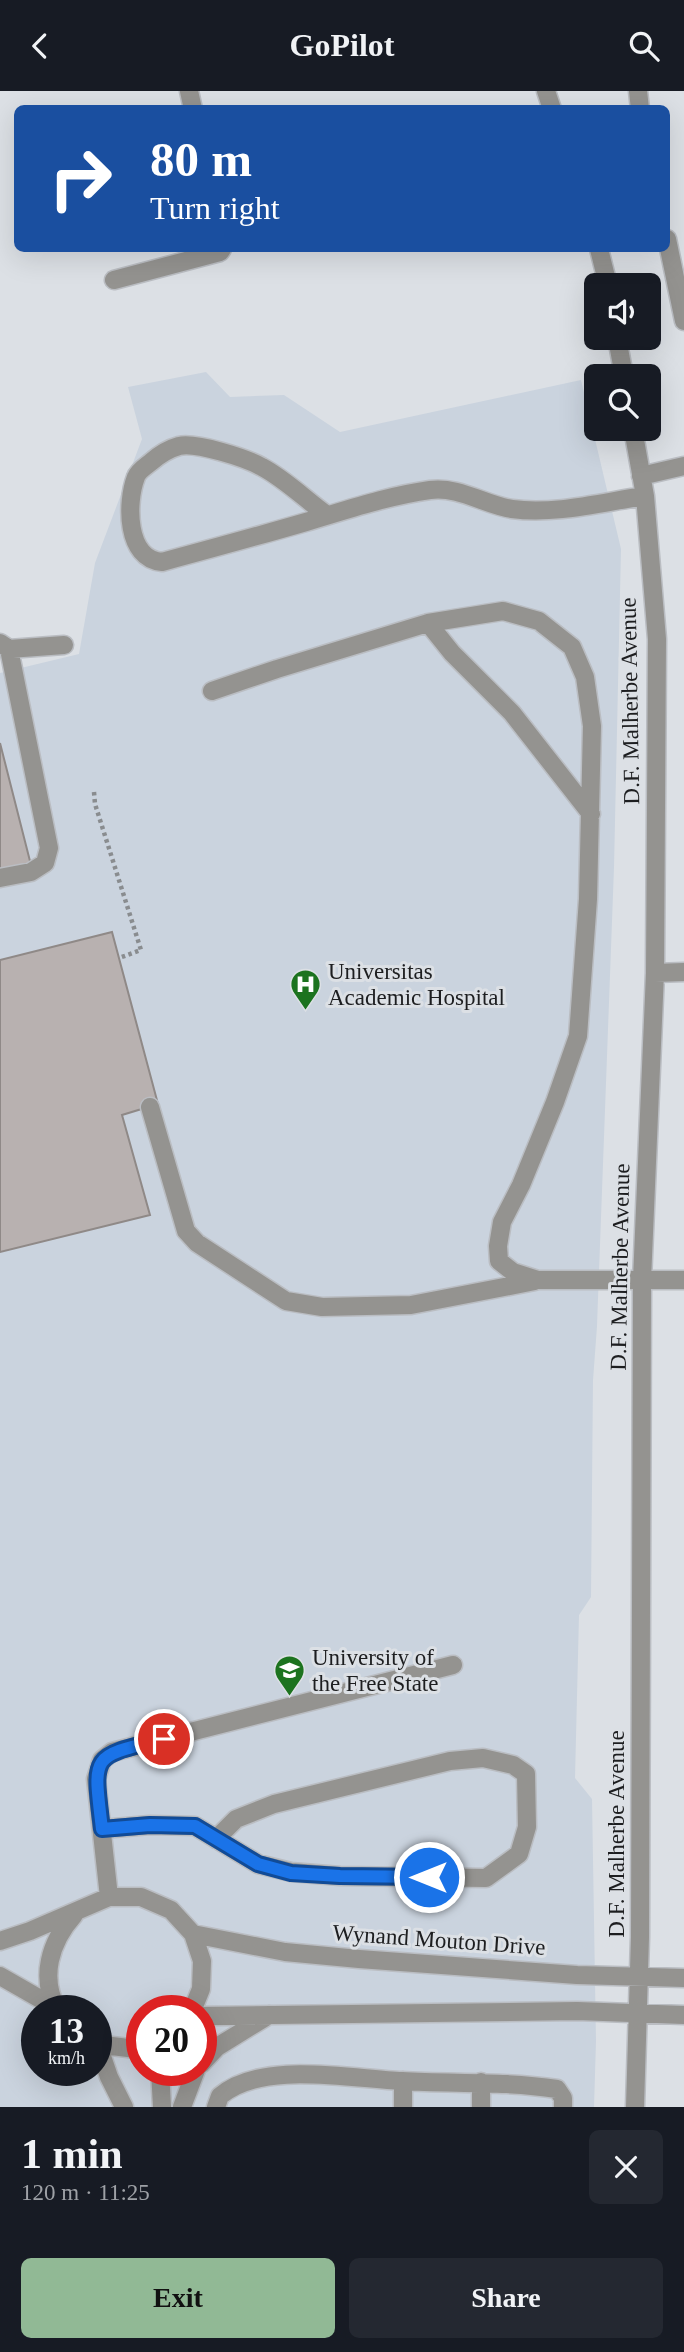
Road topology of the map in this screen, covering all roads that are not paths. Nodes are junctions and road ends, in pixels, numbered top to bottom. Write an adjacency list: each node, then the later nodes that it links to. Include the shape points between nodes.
1 (220, 252): 5 (street)
2 (599, 252): 4 (street)
3 (670, 252): 6 (street)
4 (605, 273)
5 (114, 281)
6 (684, 321)
7 (635, 441): 9 (street, D.F. Malherbe Avenue)
8 (684, 466): 9 (street)
9 (641, 476): 10 (street, D.F. Malherbe Avenue)
10 (645, 496): 11 (street, via 555,509 512,509 468,494 433,490); 19 (street, D.F. Malherbe Avenue, via 657,639)
11 (327, 515): 11 (street, via 162,562 143,556 132,530 130,506 137,474 160,454 181,445 262,467)
12 (428, 623): 15 (street); 16 (street, via 512,713); 16 (street, via 503,611 539,621 572,647 585,677 592,726)
13 (64, 645): 14 (street)
14 (4, 646): 17 (street, via 49,848 45,863 32,872)
15 (212, 691)
16 (591, 814): 21 (street, via 578,1036 555,1103 502,1221 498,1246 499,1261 513,1272)
17 (0, 878)
18 (684, 972): 19 (street)
19 (655, 973): 22 (street, D.F. Malherbe Avenue)
20 (150, 1107): 21 (street, via 186,1231 197,1244 286,1301 322,1307 411,1305)
21 (538, 1280): 22 (street)
22 (642, 1280): 23 (street); 32 (street, D.F. Malherbe Avenue)
23 (684, 1280)
24 (453, 1665): 25 (street, via 112,1752 98,1767 96,1779)
25 (102, 1829): 26 (street, via 195,1826); 27 (street)
26 (216, 1839): 26 (street, via 236,1819 274,1804 450,1761 484,1758 513,1765 526,1774 527,1827 519,1854 486,1878 291,1873 258,1864)
27 (109, 1897): 28 (street); 29 (street, via 141,1897 171,1910)
28 (79, 1911): 30 (street); 35 (street, via 61,1930 50,1955 48,1982)
29 (193, 1934): 32 (street, Wynand Mouton Drive, via 285,1952); 36 (street, via 202,1961)
30 (0, 1941)
31 (0, 1976): 34 (street)
32 (638, 1977): 33 (street, Wynand Mouton Drive); 38 (street, D.F. Malherbe Avenue)
33 (684, 1978)
34 (33, 1995)
35 (52, 1995)
36 (199, 1995)
37 (272, 2013): 38 (street); 39 (street); 41 (street)
38 (638, 2014): 40 (street); 54 (street, D.F. Malherbe Avenue)
39 (217, 2015)
40 (684, 2015)
41 (217, 2047)
42 (403, 2081): 43 (street); 50 (street, via 328,2075 267,2077 226,2090); 51 (street)
43 (481, 2082): 52 (street); 53 (street, via 557,2089)
44 (112, 2083): 47 (street)
45 (161, 2086): 48 (street)
46 (190, 2086): 49 (street)
47 (124, 2107)
48 (162, 2107)
49 (181, 2107)
50 (216, 2107)
51 (403, 2107)
52 (481, 2107)
53 (564, 2107)
54 (635, 2107)

